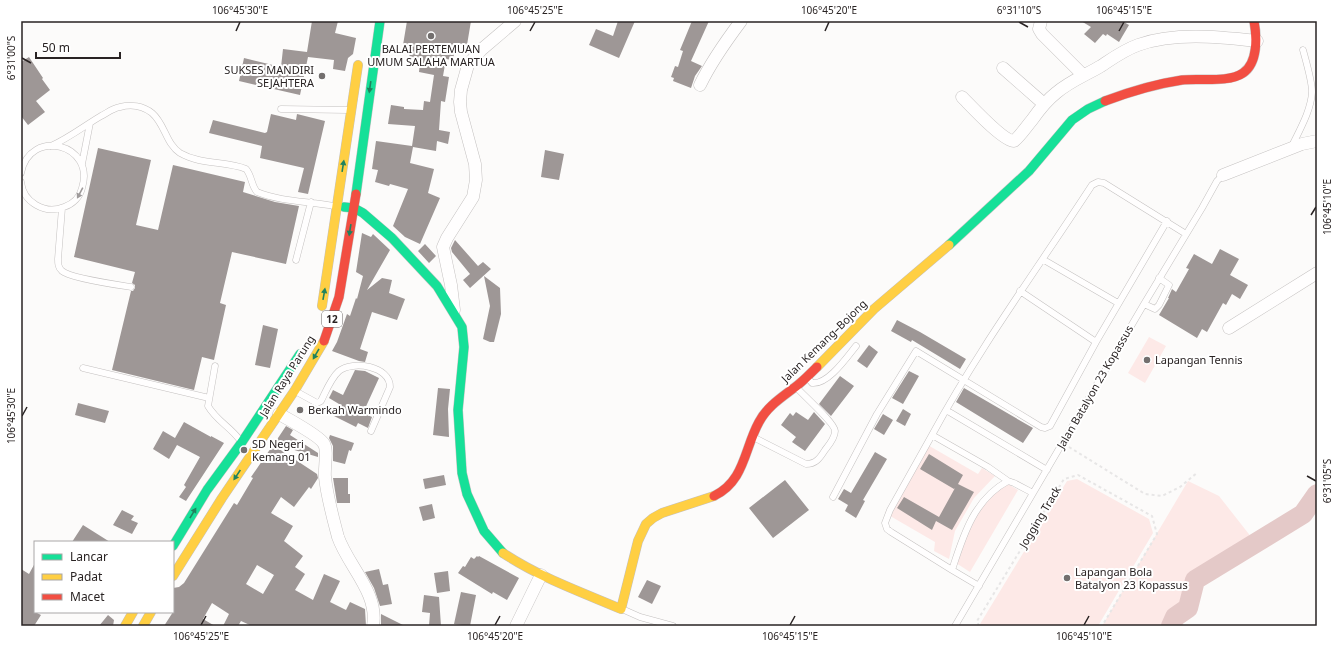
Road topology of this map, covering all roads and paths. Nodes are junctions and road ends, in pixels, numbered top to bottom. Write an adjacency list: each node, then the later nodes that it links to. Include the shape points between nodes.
1 (380, 21): 27 (main road, Jalan Raya Parung / 12, one-way to 27)
2 (515, 21): 38 (street, via 468,65 461,90 461,112 475,164 476,180 473,197 443,247)
3 (741, 21): 11 (street)
4 (1041, 21): 10 (street, via 1039,29 1042,34)
5 (1254, 21): 6 (main road, Jalan Kemang–Bojong)
6 (1257, 41): 10 (street, via 1199,37 1152,42 1120,52); 46 (main road, Jalan Kemang–Bojong, via 1248,68 1243,73 1230,77 1186,79 1162,84 1121,95 1086,110 1065,126 1034,166 870,313)
7 (1303, 50): 19 (lane, via 1312,92 1306,116)
8 (359, 58): 15 (main road, 12)
9 (1003, 68): 13 (street)
10 (1083, 74): 13 (street, via 1056,92)
11 (700, 86)
12 (962, 97): 13 (street, via 1010,141 1017,138)
13 (1044, 104)
14 (281, 109): 15 (lane)
15 (352, 110): 25 (main road, 12, one-way to 15)
16 (90, 123): 18 (lane); 20 (lane); 24 (lane, via 119,107 131,105 142,108 156,117 170,142 180,152 207,162 246,169 257,192 293,202)
17 (1317, 141): 19 (street)
18 (51, 146): 20 (lane, via 68,149); 21 (lane, via 36,150 30,155 22,166)
19 (1290, 149): 22 (street)
20 (82, 164): 26 (lane, one-way to 26, via 82,191 73,202)
21 (21, 173)
22 (1223, 175): 29 (lane, Jalan Batalyon 23 Kopassus)
23 (21, 182): 26 (lane, via 27,197 36,205 51,210)
24 (311, 202): 25 (lane); 30 (lane)
25 (337, 207): 27 (main road); 39 (main road, 12, one-way to 25, via 324,296)
26 (62, 208): 34 (lane, via 58,259 61,270 72,275)
27 (354, 208): 38 (main road, via 370,218 392,238 437,286); 49 (main road, Jalan Raya Parung / 12, one-way to 49, via 334,313 325,338)
28 (1167, 220): 29 (lane); 31 (lane, via 1104,183 1095,183); 36 (lane, Jalan Batalyon 23 Kopassus)
29 (1186, 234): 33 (lane, Jalan Batalyon 23 Kopassus)
30 (296, 260)
31 (1044, 260): 35 (lane); 36 (lane)
32 (1317, 273): 40 (street)
33 (1159, 278): 37 (lane, Jalan Batalyon 23 Kopassus); 37 (lane, via 1169,285 1159,305 1155,309)
34 (131, 288)
35 (1020, 291): 41 (lane, Jalan Batalyon 23 Kopassus); 47 (lane)
36 (1118, 303): 41 (lane, Jalan Batalyon 23 Kopassus)
37 (1144, 304): 57 (lane, Jalan Batalyon 23 Kopassus)
38 (454, 313): 66 (main road, via 462,327 464,338 458,410 462,473 467,494 484,531 497,548 518,563)
39 (318, 316)
40 (1229, 328)
41 (1096, 342): 47 (lane, Jalan Batalyon 23 Kopassus, via 1048,427 1041,427)
42 (304, 346): 56 (main road, Jalan Raya Parung)
43 (856, 346): 46 (lane, via 822,381 812,383)
44 (215, 366): 50 (lane)
45 (83, 368): 50 (lane)
46 (807, 377): 48 (main road, Jalan Kemang–Bojong)
47 (965, 380): 51 (lane); 62 (lane, Jalan Batalyon 23 Kopassus, via 916,351 877,414)
48 (796, 388): 55 (main road, Jalan Kemang–Bojong, via 772,405); 55 (lane, via 834,428 833,438 820,458 806,464)
49 (295, 390): 52 (main road, Jalan Raya Parung / 12); 53 (lane, via 317,403 321,401 337,372 350,365 370,367 384,373 388,376 390,387)
50 (209, 398): 56 (lane, via 208,406 212,412)
51 (946, 410): 54 (lane); 58 (lane)
52 (279, 414): 65 (main road, Jalan Raya Parung / 12, one-way to 65); 73 (street, via 324,443 325,478 338,534 367,591 373,614)
53 (371, 431)
54 (932, 435): 60 (lane); 64 (lane, via 886,519 885,526)
55 (751, 436): 68 (main road, Jalan Kemang–Bojong, via 741,467 729,486 718,493 660,514 645,525 636,550)
56 (242, 442): 63 (main road, Jalan Raya Parung, one-way to 56, via 207,490)
57 (1063, 443): 58 (lane, Jalan Batalyon 23 Kopassus); 59 (path, via 1145,494 1162,496 1180,487)
58 (1047, 470): 61 (lane, Jalan Batalyon 23 Kopassus)
59 (1198, 472)
60 (1008, 481): 61 (lane); 64 (lane, via 976,511 964,533)
61 (1033, 493): 67 (lane, Jalan Batalyon 23 Kopassus)
62 (833, 497)
63 (174, 544)
64 (952, 570): 67 (lane)
65 (174, 574)
66 (541, 574): 68 (main road); 74 (street)
67 (979, 586): 76 (lane, Jalan Batalyon 23 Kopassus)
68 (622, 609): 75 (lane)
69 (132, 613): 71 (main road)
70 (150, 613): 72 (main road)
71 (125, 626)
72 (143, 626)
73 (373, 626)
74 (516, 626)
75 (673, 626)
76 (955, 626)
77 (979, 626): 78 (path, Jogging Track, via 977,621 1064,479 1078,475 1152,516 1157,534)
78 (1102, 626)

